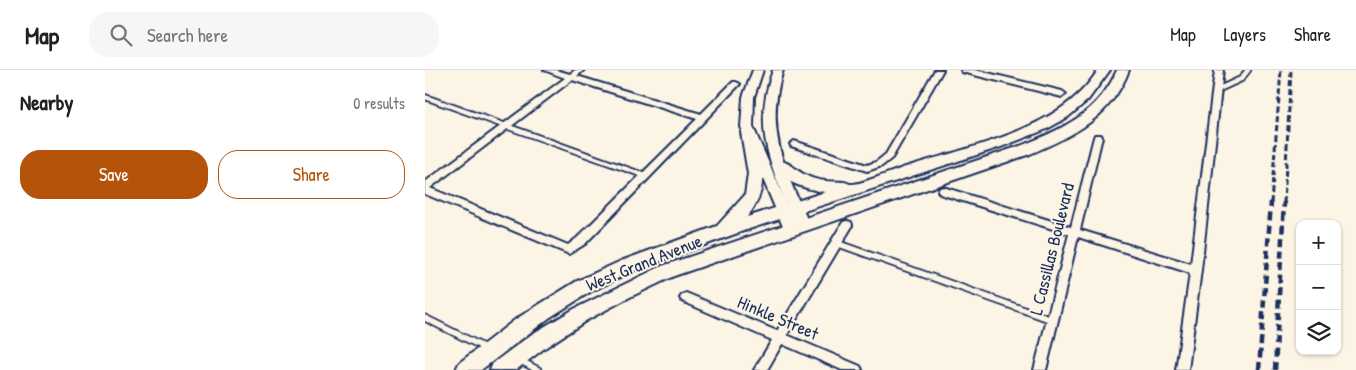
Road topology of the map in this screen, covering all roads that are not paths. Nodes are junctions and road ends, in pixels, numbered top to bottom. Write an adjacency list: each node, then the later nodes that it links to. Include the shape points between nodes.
1 (548, 70): 11 (street)
2 (580, 70): 11 (street)
3 (758, 70): 18 (main road, via 746,110)
4 (779, 70): 21 (main road, via 769,97 768,117 772,147)
5 (939, 70): 20 (street, via 889,156 879,164 867,168)
6 (965, 70): 14 (street)
7 (1104, 70): 23 (highway, West Grand Avenue, via 1084,98 1037,128)
8 (1219, 70): 13 (street)
9 (1248, 70): 13 (lane, via 1241,79)
10 (1123, 72): 28 (highway, West Grand Avenue, via 1112,92 1094,112 1057,137)
11 (571, 77): 16 (street); 17 (street)
12 (736, 84): 16 (street)
13 (1217, 90): 32 (street)
14 (1062, 94)
15 (425, 96): 17 (lane)
16 (703, 118): 22 (street)
17 (507, 125): 22 (lane); 24 (street)
18 (748, 132): 26 (main road); 30 (highway, via 757,179 755,192 746,209)
19 (1098, 137): 29 (street, L Cassillas Boulevard)
20 (794, 144)
21 (779, 165): 23 (highway, via 792,176 815,186); 26 (main road)
22 (646, 176): 24 (street, via 569,250)
23 (857, 188): 26 (highway, West Grand Avenue)
24 (425, 189)
25 (943, 191): 29 (street)
26 (790, 209): 28 (main road); 30 (highway, West Grand Avenue)
27 (847, 225): 31 (street)
28 (797, 227): 38 (highway, West Grand Avenue, via 626,289 571,319)
29 (1074, 232): 32 (street); 35 (street, L Cassillas Boulevard)
30 (717, 234): 37 (highway, West Grand Avenue, via 626,266 587,284)
31 (836, 242): 35 (lane); 36 (street)
32 (1196, 270): 45 (street)
33 (686, 298): 36 (street, Hinkle Street)
34 (425, 318): 37 (lane)
35 (1053, 320): 44 (street, L Cassillas Boulevard)
36 (779, 338): 42 (street); 43 (street, Hinkle Street)
37 (489, 350): 39 (highway, West Grand Avenue)
38 (514, 358): 40 (highway, West Grand Avenue); 41 (lane)
39 (466, 370)
40 (500, 370)
41 (538, 370)
42 (760, 370)
43 (856, 370)
44 (1040, 370)
45 (1183, 370)

